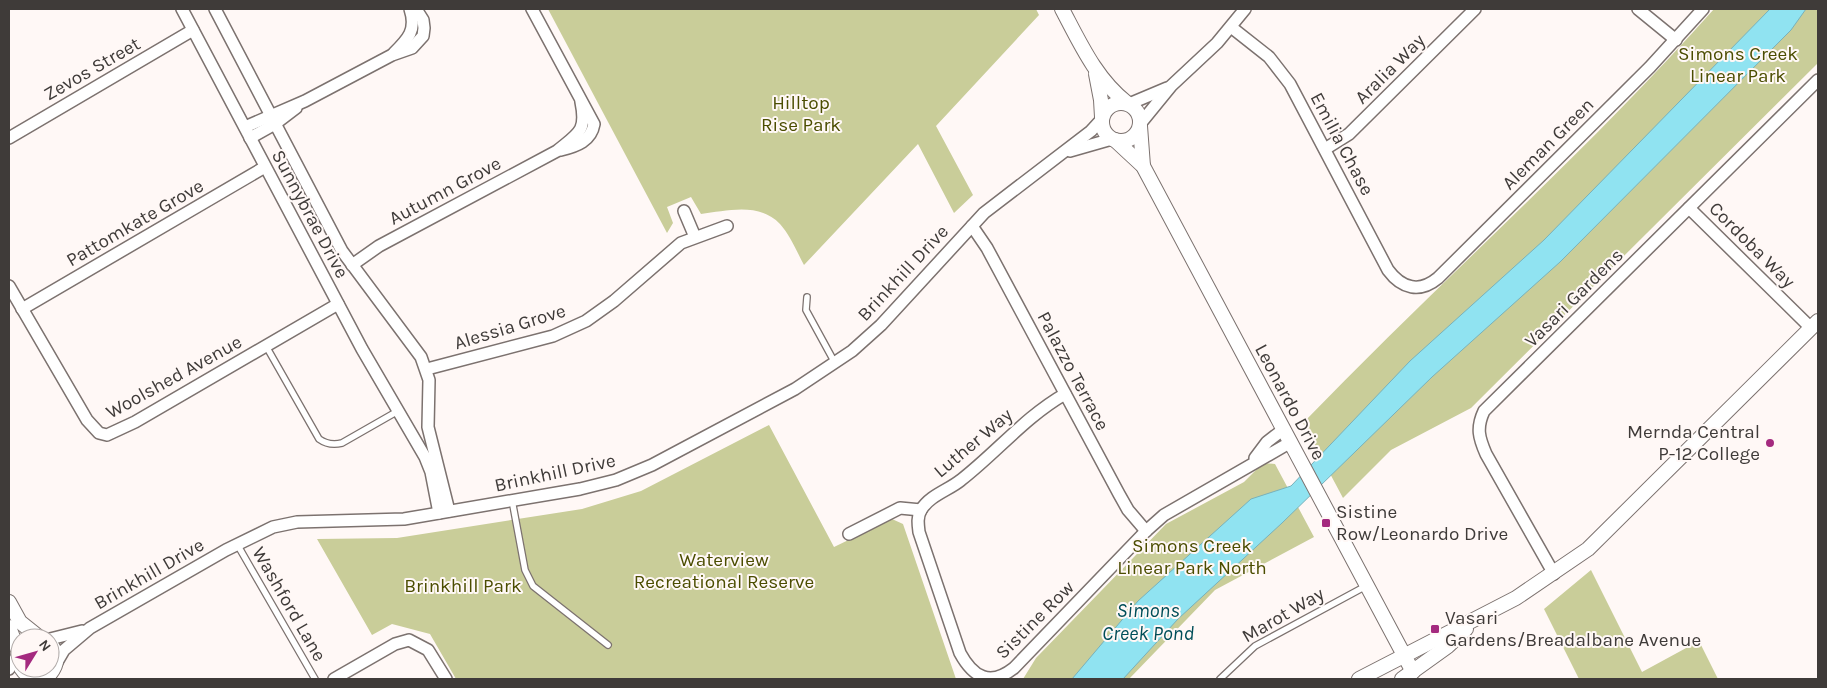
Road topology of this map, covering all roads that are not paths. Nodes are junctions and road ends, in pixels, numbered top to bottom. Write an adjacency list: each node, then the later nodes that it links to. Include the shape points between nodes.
1 (182, 9): 12 (street, Sunnybrae Drive)
2 (215, 9): 20 (street, Sunnybrae Drive)
3 (410, 9): 14 (street, via 412,32)
4 (416, 9): 14 (street, via 423,20 423,36 412,48)
5 (532, 9): 35 (street, Autumn Grove, via 590,114 593,132 585,141 557,151 379,246)
6 (1062, 9): 15 (street)
7 (1245, 9): 11 (street)
8 (1475, 9): 26 (street, Aralia Way, via 1349,134)
9 (1638, 9): 13 (street)
10 (1703, 9): 13 (street, Aleman Green)
11 (1230, 27): 17 (street); 26 (street, Emilia Chase, via 1258,47 1279,68)
12 (193, 30): 22 (street, Sunnybrae Drive); 23 (street, Zevos Street)
13 (1676, 40): 37 (street, Aleman Green, via 1438,278 1426,286)
14 (392, 55): 20 (street)
15 (1095, 71): 18 (street, via 1113,93); 19 (street)
16 (1818, 80): 30 (street, Vasari Gardens)
17 (1170, 86): 18 (street); 21 (street)
18 (1128, 104): 19 (street, via 1114,104); 21 (street, via 1138,112)
19 (1102, 118): 25 (street, via 1104,130); 27 (street, Brinkhill Drive)
20 (272, 120): 22 (street); 24 (street); 35 (street, Sunnybrae Drive)
21 (1140, 125): 25 (street, via 1133,137); 28 (street, Leonardo Drive)
22 (245, 127): 24 (street, Sunnybrae Drive)
23 (9, 138)
24 (250, 138): 29 (street, Sunnybrae Drive)
25 (1113, 140): 27 (street, Brinkhill Drive); 28 (street, Leonardo Drive)
26 (1324, 149): 37 (street, Emilia Chase, via 1388,270)
27 (1063, 153): 33 (street, Brinkhill Drive, via 984,213)
28 (1143, 166): 48 (street, Leonardo Drive)
29 (266, 167): 39 (street, Sunnybrae Drive); 40 (street, Pattomkate Grove)
30 (1689, 208): 41 (street, Cordoba Way); 58 (street, Vasari Gardens, via 1484,412 1478,423 1479,437 1486,454)
31 (684, 211): 34 (street)
32 (727, 226): 34 (street, Alessia Grove)
33 (972, 226): 43 (street, Brinkhill Drive, via 881,325); 45 (street, Palazzo Terrace)
34 (695, 237): 44 (street, Alessia Grove, via 681,243 586,321 553,336)
35 (352, 265): 44 (street, Sunnybrae Drive, via 410,339)
36 (9, 286): 40 (street, Woolshed Avenue)
37 (1408, 287)
38 (807, 297): 43 (lane, via 806,310)
39 (338, 304): 42 (street, Woolshed Avenue); 46 (street, Sunnybrae Drive)
40 (22, 309): 42 (street, Woolshed Avenue, via 87,420 99,433 107,435)
41 (1815, 324): 58 (street, via 1605,533)
42 (266, 346): 46 (lane, via 319,439 324,442 342,443)
43 (835, 363): 52 (street, Brinkhill Drive, via 795,389 652,465 616,480)
44 (427, 369): 47 (street, Sunnybrae Drive, via 430,380)
45 (1065, 394): 53 (street, Luther Way, via 1035,413 963,479 934,496); 55 (street, Palazzo Terrace, via 1128,510)
46 (398, 411): 49 (street, Sunnybrae Drive)
47 (428, 427): 49 (street); 54 (street, Sunnybrae Drive)
48 (1284, 429): 50 (street, Leonardo Drive); 51 (street, Sistine Row, via 1267,442)
49 (411, 433): 54 (street, Sunnybrae Drive)
50 (1290, 442): 51 (street, Sistine Row); 59 (street, Leonardo Drive)
51 (1251, 463): 55 (street, Sistine Row, via 1164,515)
52 (512, 500): 54 (street, Brinkhill Drive); 65 (lane, via 525,570 533,586)
53 (921, 510): 55 (street, Sistine Row, via 917,521 919,532 960,654 966,665 982,677 1000,676 1014,668); 56 (street, via 900,508)
54 (444, 512): 57 (street, Brinkhill Drive, via 372,521 298,522 273,527)
55 (1146, 531)
56 (849, 534)
57 (237, 544): 63 (street, Brinkhill Drive); 69 (lane, Washford Lane)
58 (1554, 574): 61 (street)
59 (1367, 585): 67 (street, Leonardo Drive); 72 (lane, Marot Way, via 1255,646)
60 (9, 602): 62 (street, via 20,622)
61 (1478, 617): 67 (street); 68 (street, via 1448,646)
62 (28, 628)
63 (90, 628): 64 (street, Brinkhill Drive); 66 (street, Brinkhill Drive)
64 (60, 636)
65 (608, 645)
66 (60, 656)
67 (1404, 656): 68 (street, Leonardo Drive); 73 (street)
68 (1408, 676)
69 (315, 679)
70 (334, 679): 71 (street, via 395,644 409,640 428,650)
71 (446, 679)
72 (1220, 679)
73 (1359, 679)

